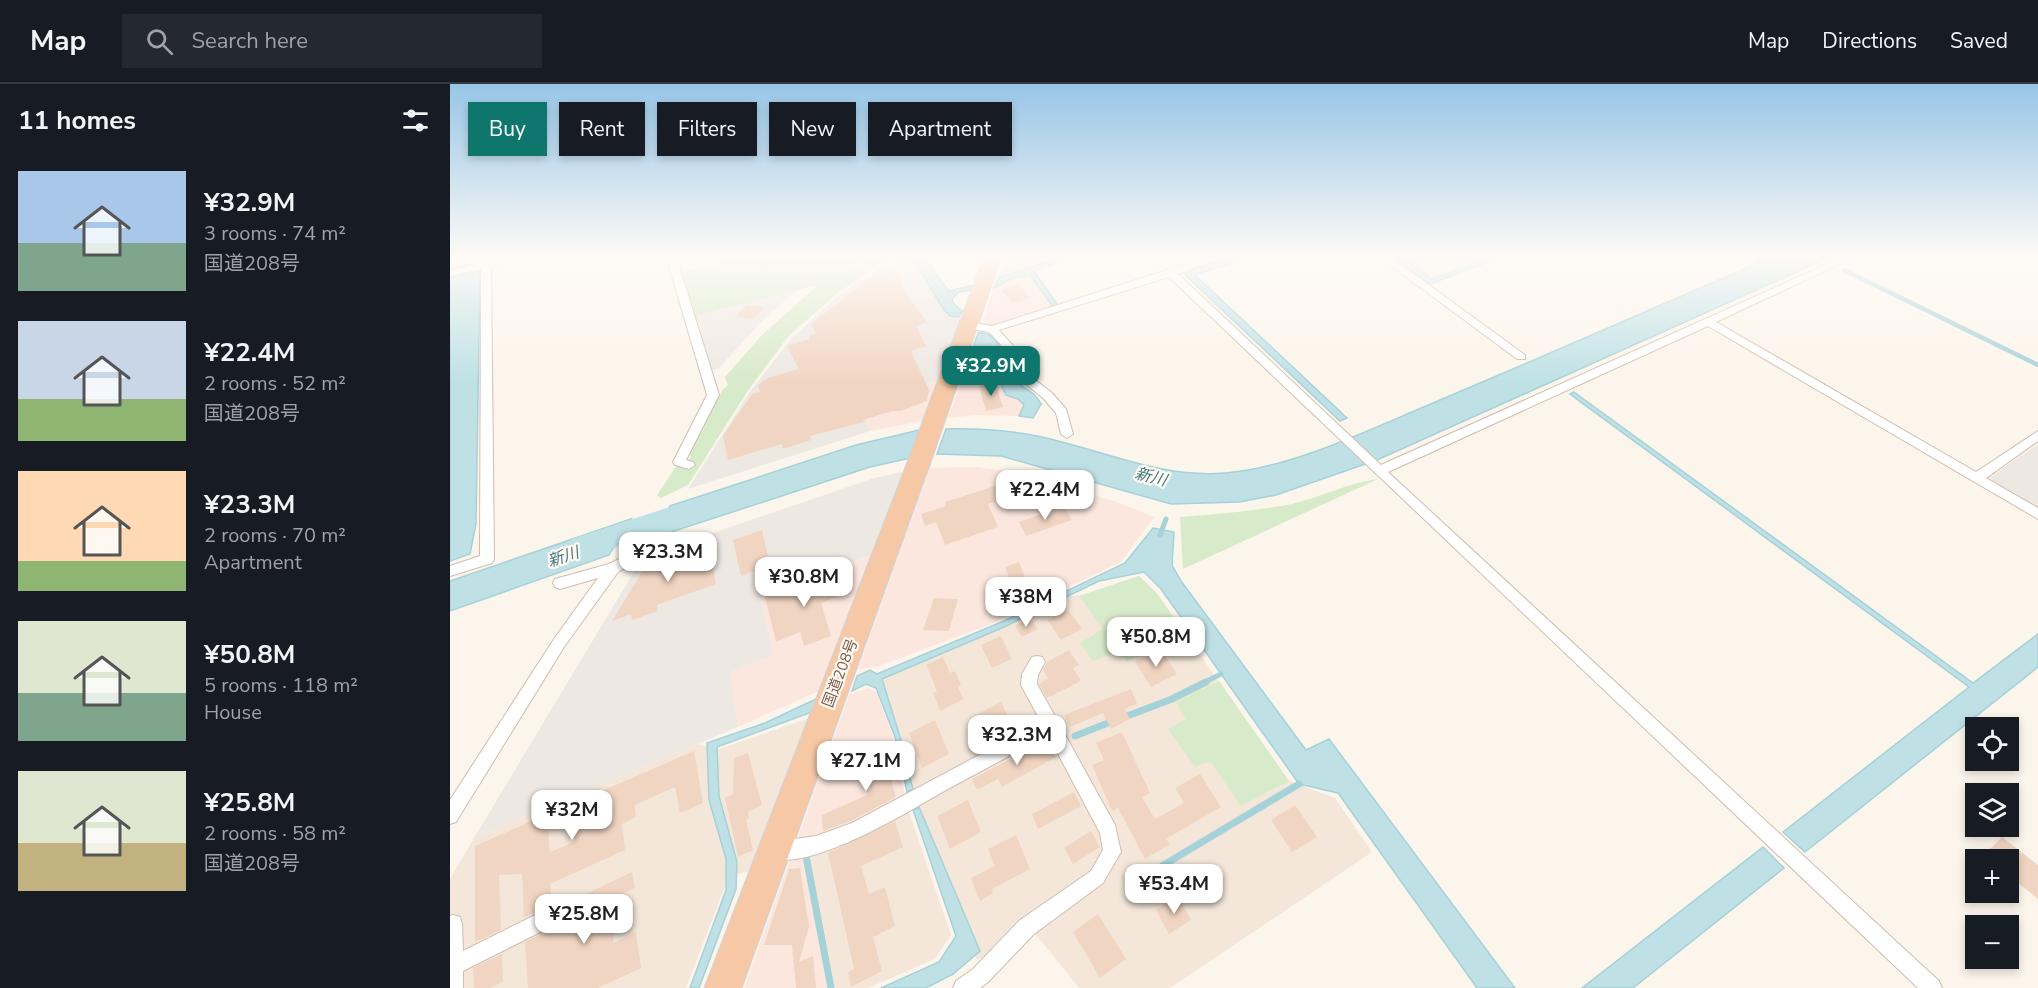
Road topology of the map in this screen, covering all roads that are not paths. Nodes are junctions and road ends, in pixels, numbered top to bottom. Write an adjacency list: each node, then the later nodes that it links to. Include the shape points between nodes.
1 (486, 298): 20 (street, via 487,559)
2 (683, 298): 14 (street, via 713,395 679,462)
3 (977, 298): 9 (highway, 国道208号)
4 (1090, 298): 10 (street)
5 (1197, 298): 15 (street)
6 (1441, 298): 11 (street)
7 (1761, 298): 8 (street)
8 (1709, 322): 15 (street); 16 (street)
9 (967, 325): 10 (street); 25 (highway, 国道208号)
10 (992, 329): 12 (street, via 1010,348 1024,377 1062,412)
11 (1521, 357)
12 (1067, 434)
13 (2038, 435): 16 (street)
14 (689, 465)
15 (1379, 471): 32 (street)
16 (1976, 478): 17 (street)
17 (2038, 514)
18 (631, 558): 19 (street)
19 (613, 568): 21 (street); 24 (street, via 559,643)
20 (450, 571)
21 (560, 584)
22 (1037, 662): 23 (street, via 1029,685)
23 (1051, 725): 25 (street, via 901,807 825,843); 31 (street, via 1108,831 1112,852 1097,877 1027,927 980,976)
24 (450, 816)
25 (773, 851): 30 (highway, 国道208号)
26 (559, 912): 28 (street)
27 (453, 924): 28 (street)
28 (453, 966): 29 (street)
29 (453, 988)
30 (723, 988)
31 (963, 988)
32 (1932, 988)

